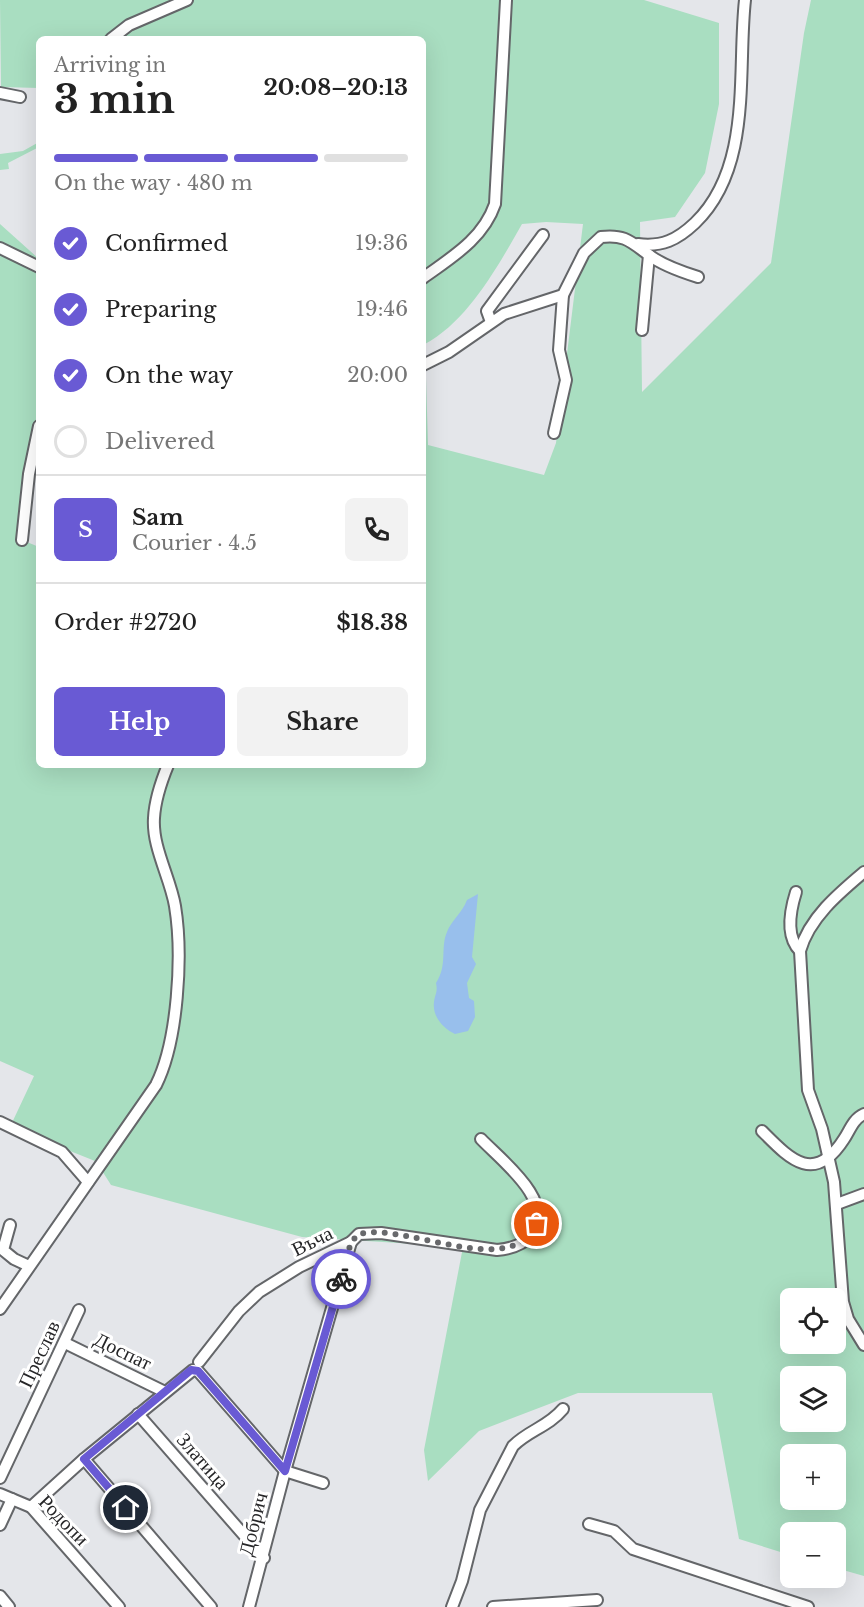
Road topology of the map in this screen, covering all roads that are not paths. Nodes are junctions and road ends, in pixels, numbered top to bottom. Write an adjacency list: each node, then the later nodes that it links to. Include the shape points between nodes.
1 (187, 0): 4 (street, via 129,25)
2 (506, 0): 12 (street, via 495,204 489,223 478,236)
3 (745, 0): 8 (street, via 739,114 724,178 702,216 688,230 662,245)
4 (115, 36)
5 (0, 93): 6 (street)
6 (20, 97)
7 (543, 235): 15 (street, via 497,294 487,312)
8 (638, 244): 10 (street); 14 (street, via 611,236 592,243)
9 (0, 248): 11 (street)
10 (649, 255): 13 (street); 16 (street)
11 (36, 266)
12 (426, 276)
13 (698, 277)
14 (563, 295): 15 (street, via 514,309); 18 (street, via 559,350 566,380)
15 (491, 322): 17 (street)
16 (642, 330)
17 (426, 364)
18 (554, 433)
19 (36, 440): 20 (street)
20 (22, 540)
21 (167, 768): 30 (street, via 154,820 177,927 172,1044 156,1085)
22 (864, 872): 24 (street, via 818,917)
23 (796, 892): 24 (street, via 790,925 794,945)
24 (800, 951): 29 (street, via 808,1090)
25 (864, 1114): 29 (street)
26 (0, 1122): 30 (street, via 62,1152)
27 (762, 1131): 29 (street, via 798,1164 812,1165)
28 (481, 1139): 34 (street, Въча, via 537,1203 537,1224 526,1239 497,1250 372,1232 359,1234)
29 (828, 1156): 32 (street)
30 (88, 1182): 36 (street)
31 (864, 1194): 32 (street)
32 (837, 1204): 40 (street, via 843,1302)
33 (10, 1225): 35 (street)
34 (351, 1242): 41 (street, Въча, via 298,1267 259,1292); 46 (street, Добрич)
35 (2, 1250): 36 (street)
36 (29, 1266): 37 (street)
37 (0, 1309)
38 (79, 1310): 39 (street, Преслав)
39 (66, 1343): 42 (street, Доспат); 47 (street, Преслав)
40 (864, 1345)
41 (196, 1366): 42 (street, Въча); 46 (street)
42 (165, 1392): 44 (street, Въча)
43 (564, 1408): 61 (street, via 513,1446 480,1510)
44 (138, 1414): 45 (street, Въча); 54 (street, Златица)
45 (84, 1459): 51 (street, Въча); 59 (street)
46 (285, 1471): 48 (street); 54 (street, Добрич)
47 (0, 1478)
48 (323, 1483)
49 (0, 1494): 50 (street, Родопи)
50 (12, 1499): 51 (street, Родопи); 53 (street)
51 (31, 1507): 58 (street, Родопи)
52 (589, 1524): 63 (street, via 614,1531 633,1549)
53 (0, 1525)
54 (264, 1558): 60 (street, Добрич)
55 (0, 1596): 57 (street)
56 (597, 1600): 62 (street)
57 (9, 1607)
58 (119, 1607)
59 (211, 1607)
60 (249, 1607)
61 (452, 1607)
62 (493, 1607)
63 (808, 1607)

